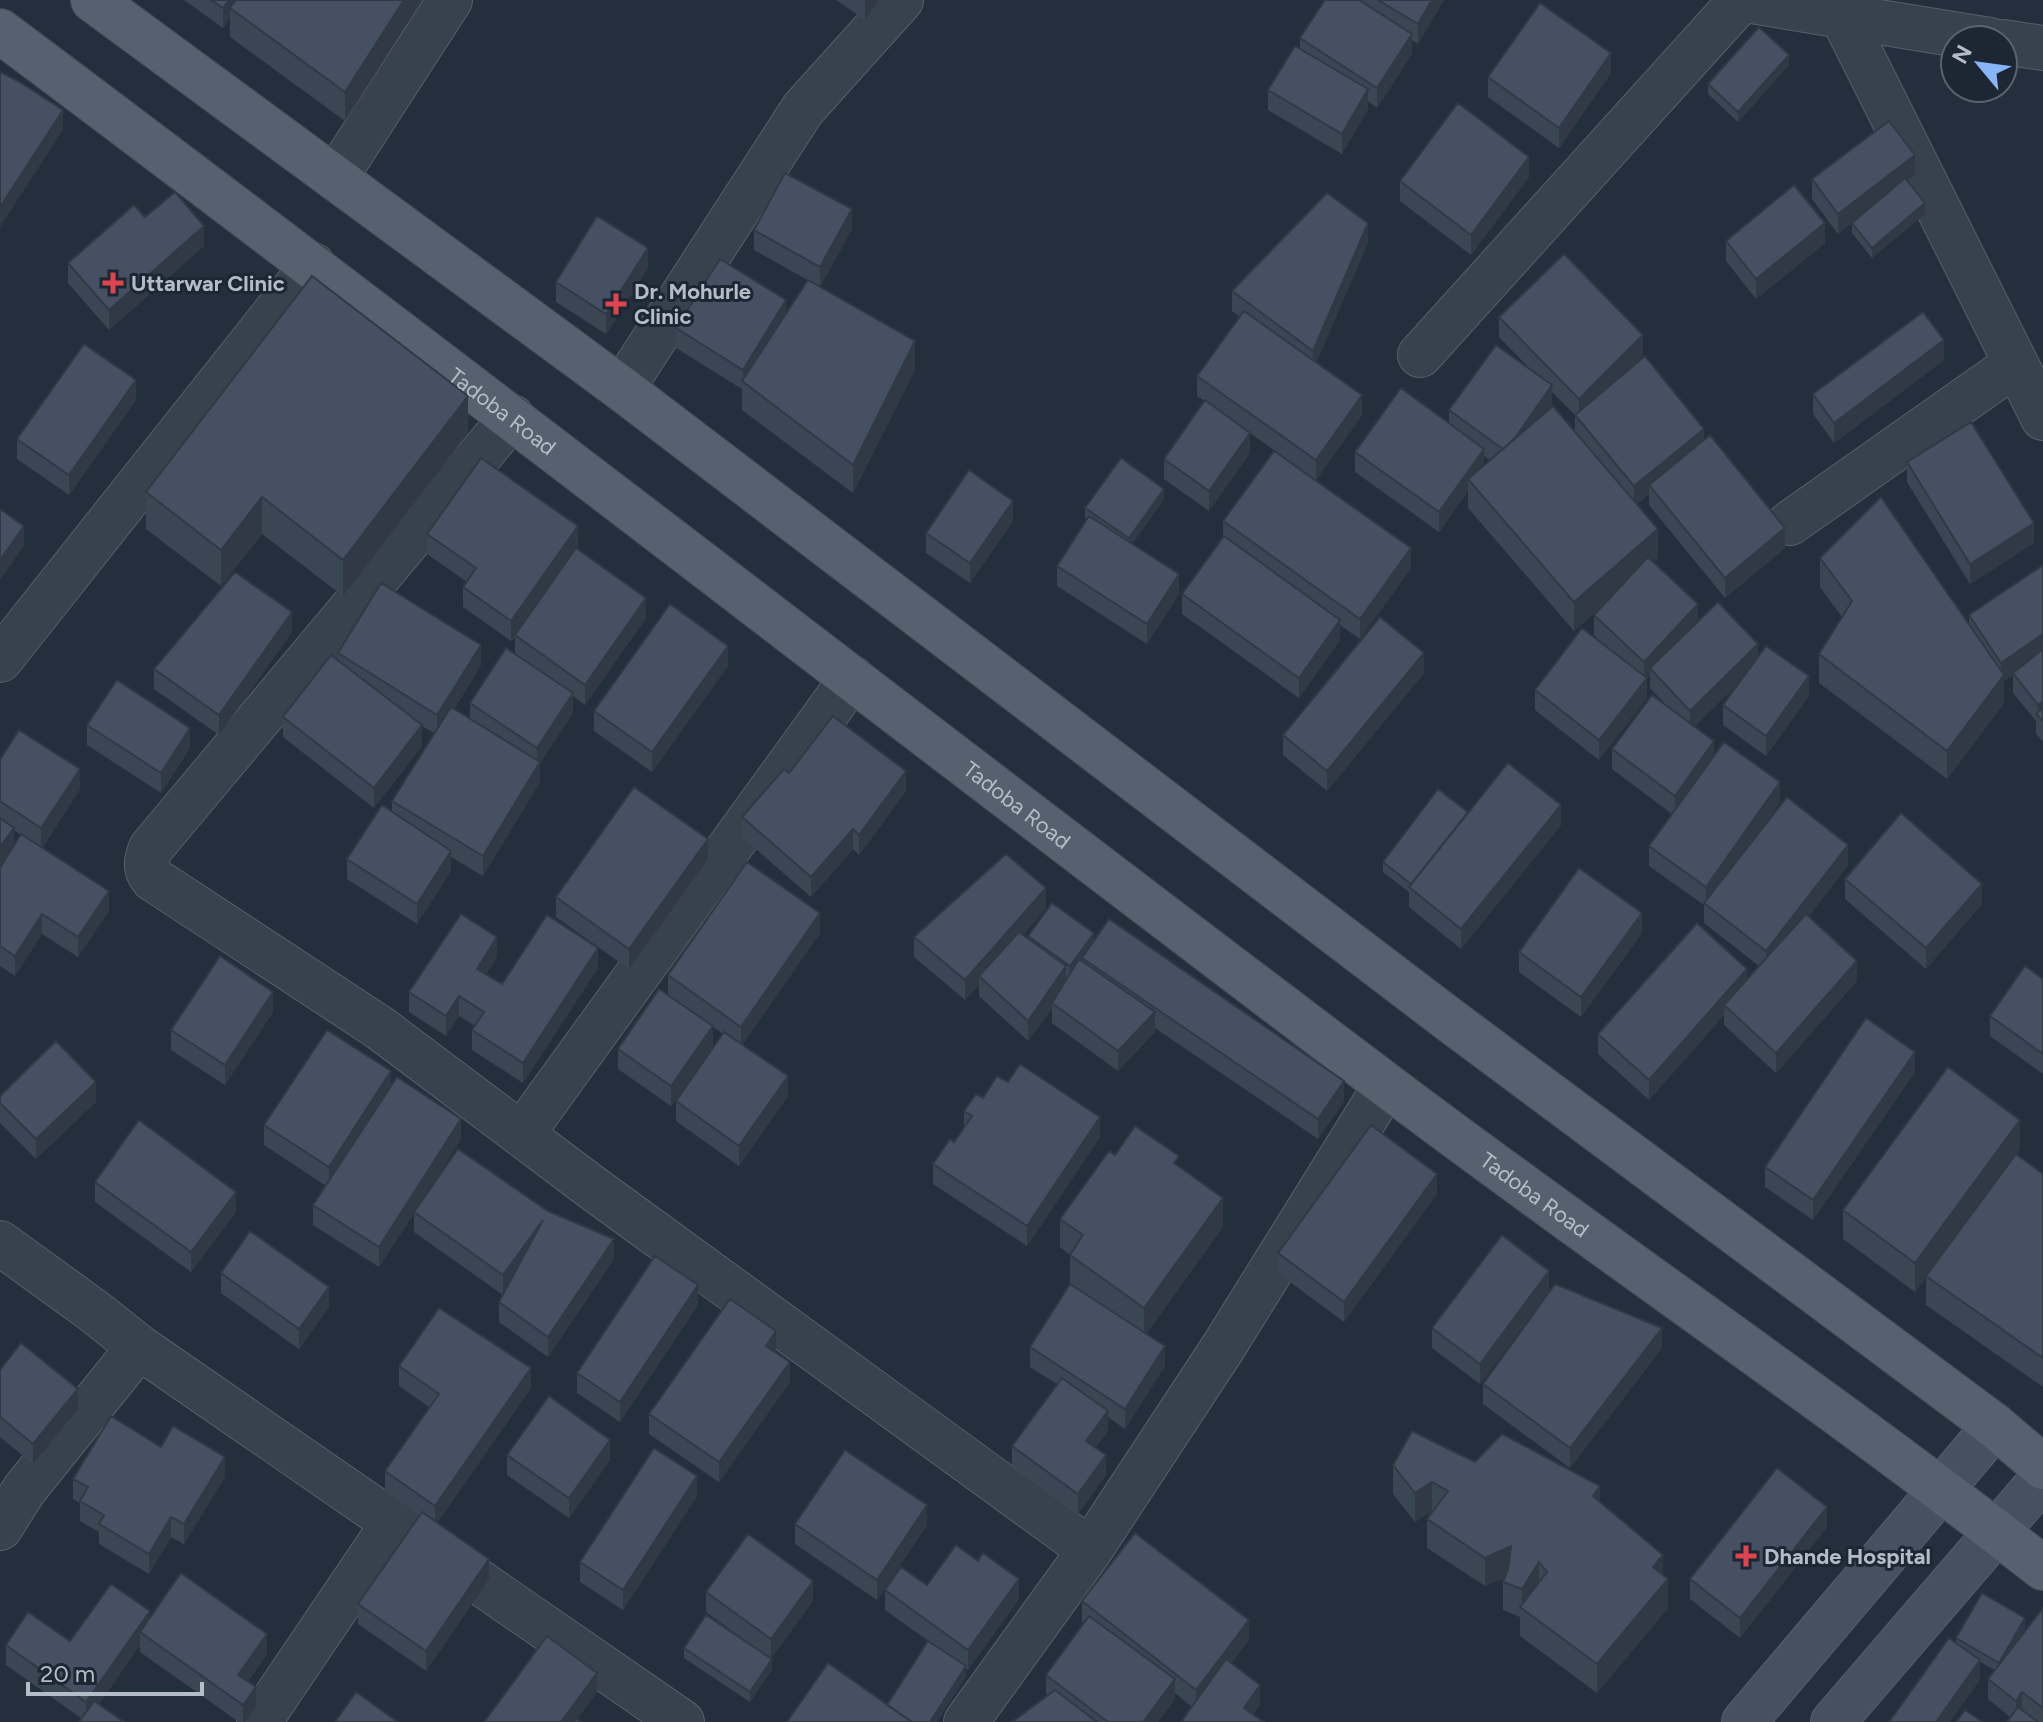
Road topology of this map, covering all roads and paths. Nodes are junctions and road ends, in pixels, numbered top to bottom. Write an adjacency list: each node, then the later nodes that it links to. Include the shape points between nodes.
1 (93, 0): 10 (main road)
2 (450, 0): 10 (street)
3 (901, 0): 14 (street, via 803,109)
4 (1743, 0): 5 (street); 12 (street)
5 (1841, 8): 6 (street); 13 (street)
6 (1939, 29)
7 (0, 31): 11 (main road, Tadoba Road)
8 (2019, 44): 9 (street)
9 (2043, 48)
10 (335, 178): 14 (main road)
11 (313, 265): 15 (main road, Tadoba Road); 18 (street)
12 (1420, 355)
13 (2014, 365): 16 (street); 17 (street)
14 (622, 389): 24 (main road, via 1447,1018)
15 (512, 417): 19 (main road, Tadoba Road); 21 (street, via 151,848 146,863 153,879 380,1028)
16 (2043, 418)
17 (1790, 523)
18 (0, 660)
19 (852, 678): 20 (main road, Tadoba Road); 21 (street)
20 (1386, 1085): 28 (main road, Tadoba Road); 32 (street)
21 (522, 1134): 32 (street)
22 (0, 1243): 23 (street)
23 (139, 1347): 27 (street); 29 (street)
24 (1995, 1426): 25 (main road); 28 (street)
25 (2043, 1467)
26 (2043, 1478): 31 (street)
27 (12, 1481): 30 (street)
28 (1942, 1488): 31 (main road, Tadoba Road); 37 (street)
29 (394, 1522): 34 (street); 35 (street)
30 (0, 1528)
31 (1998, 1533): 33 (main road, Tadoba Road); 38 (street)
32 (1090, 1550): 36 (street)
33 (2043, 1568)
34 (259, 1722)
35 (682, 1722)
36 (966, 1722)
37 (1744, 1722)
38 (1833, 1722)

